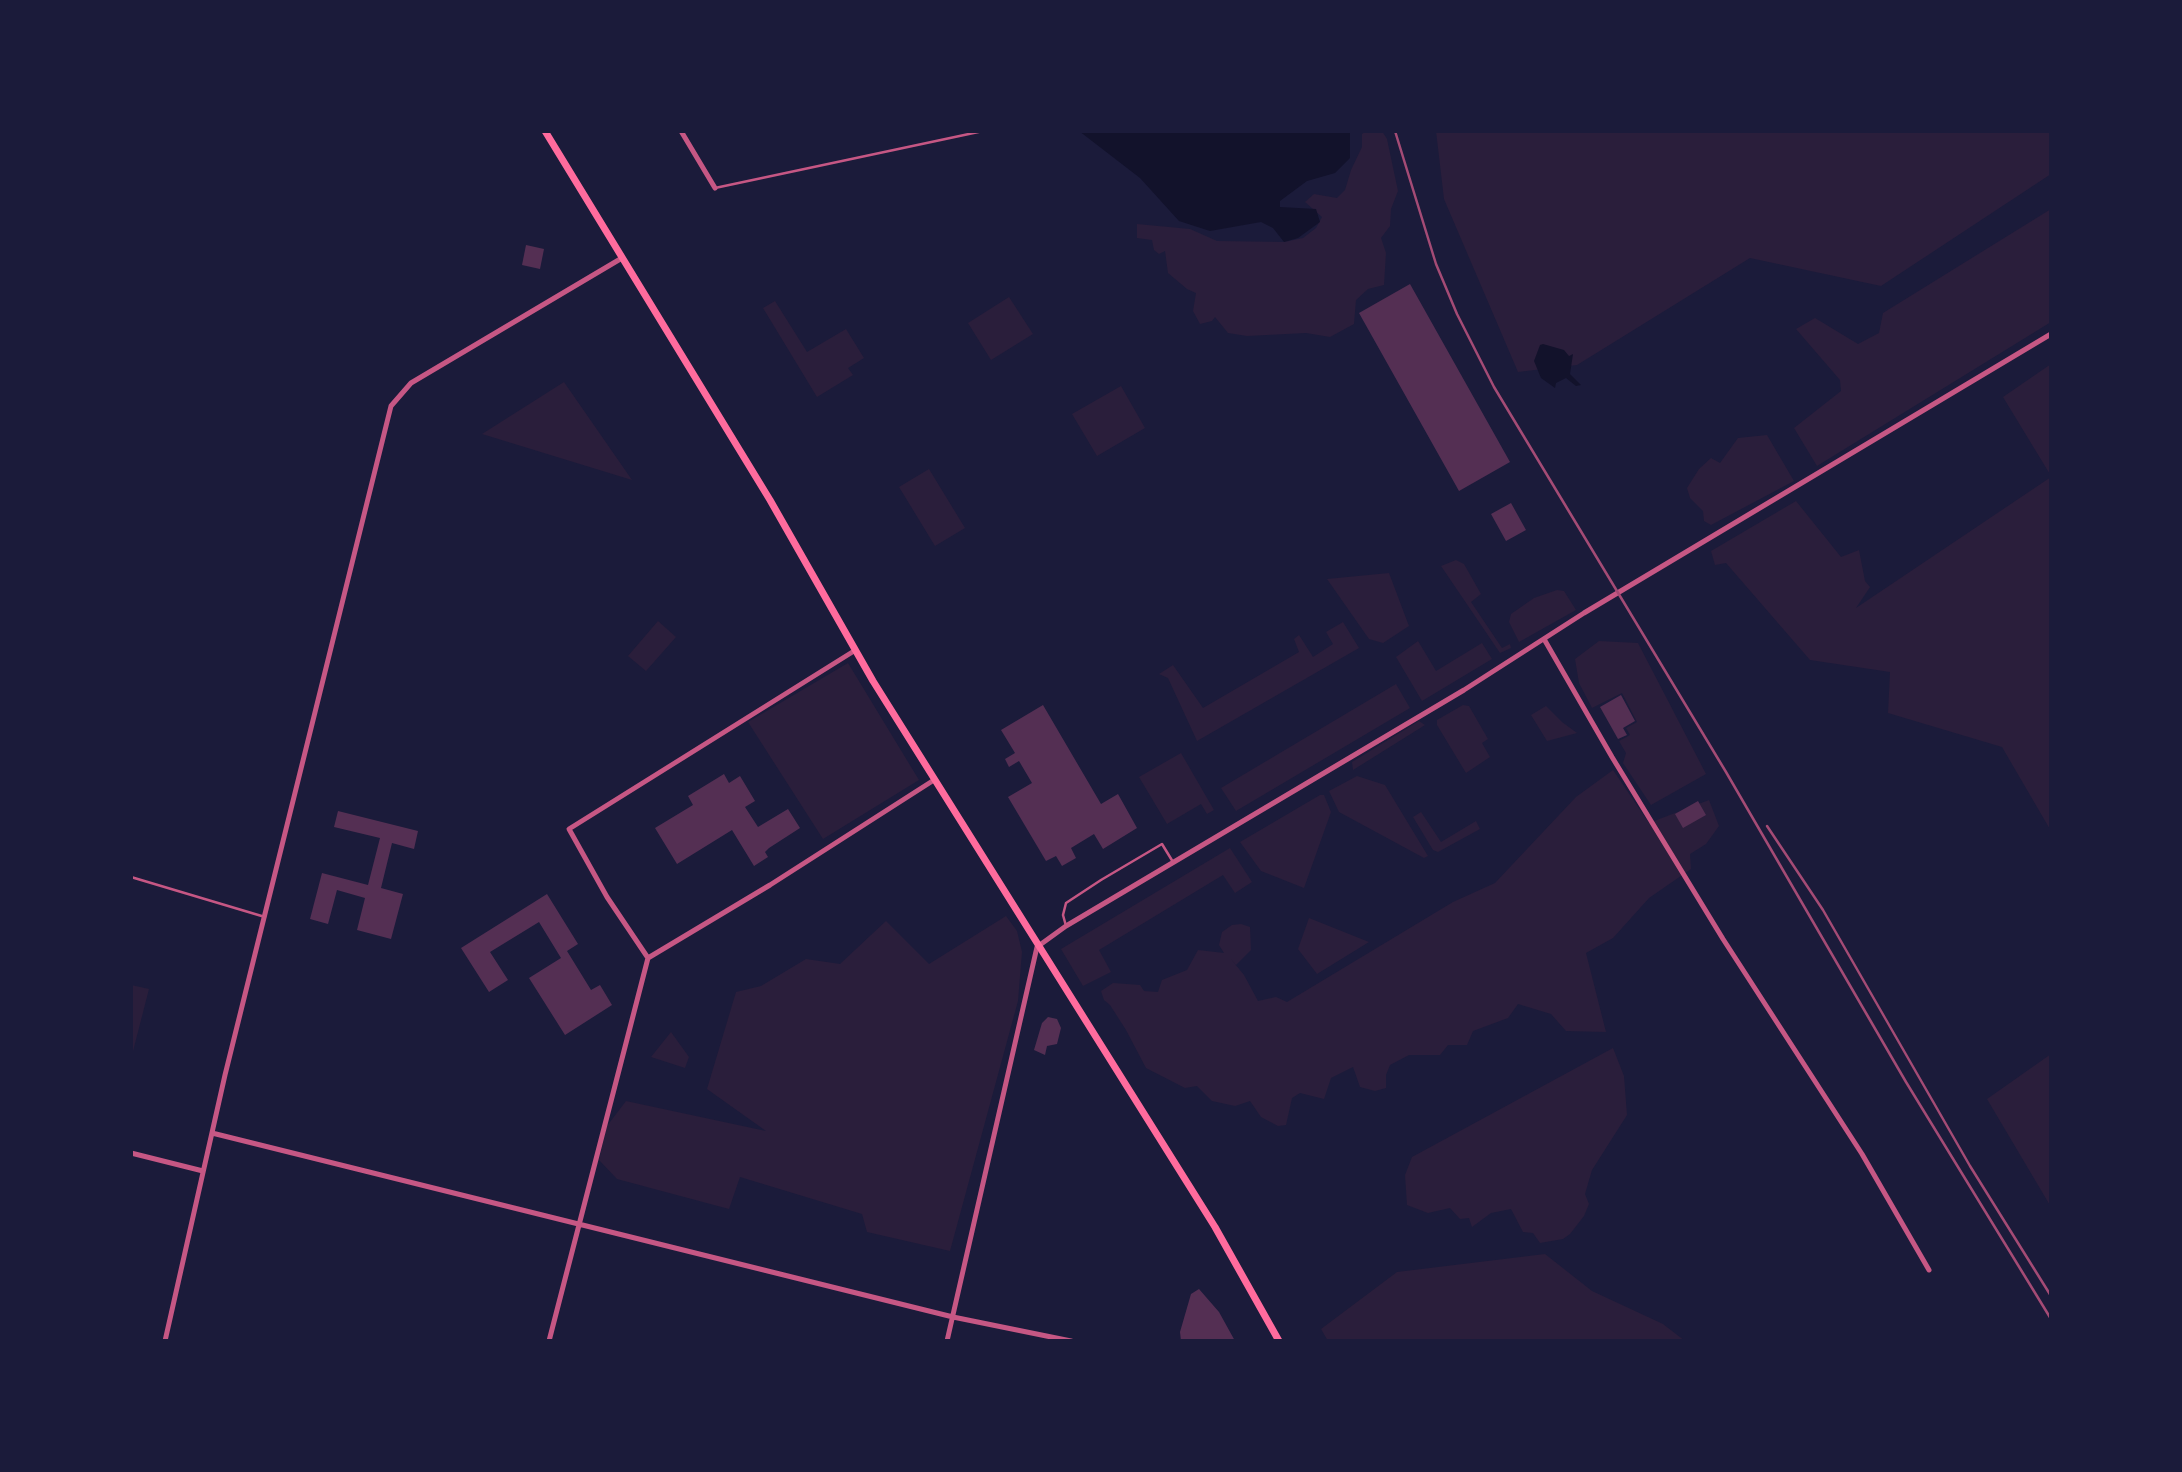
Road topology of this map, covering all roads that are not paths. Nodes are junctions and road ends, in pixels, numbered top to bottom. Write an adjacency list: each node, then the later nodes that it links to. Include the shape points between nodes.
1 (545, 131): 5 (main road)
2 (681, 131): 4 (street)
3 (983, 131): 4 (lane)
4 (715, 188)
5 (622, 258): 8 (main road, via 770,500); 12 (street, via 411,383 391,405)
6 (2051, 334): 7 (street)
7 (1544, 639): 10 (street); 20 (street)
8 (854, 651): 9 (main road); 15 (street, via 569,829)
9 (933, 780): 14 (main road); 15 (street, via 770,886)
10 (1173, 863): 13 (street); 13 (lane, via 1162,844 1066,903)
11 (131, 877): 12 (lane)
12 (265, 917): 16 (street)
13 (1066, 926): 14 (street)
14 (1037, 947): 21 (street); 26 (main road, via 1215,1227)
15 (648, 958): 19 (street, via 612,1088)
16 (212, 1133): 18 (street); 19 (street)
17 (131, 1153): 18 (street)
18 (203, 1171): 22 (street)
19 (582, 1224): 21 (street); 23 (street)
20 (1929, 1270)
21 (953, 1317): 24 (street); 25 (street)
22 (166, 1341)
23 (549, 1341)
24 (947, 1341)
25 (1071, 1341)
26 (1279, 1341)

